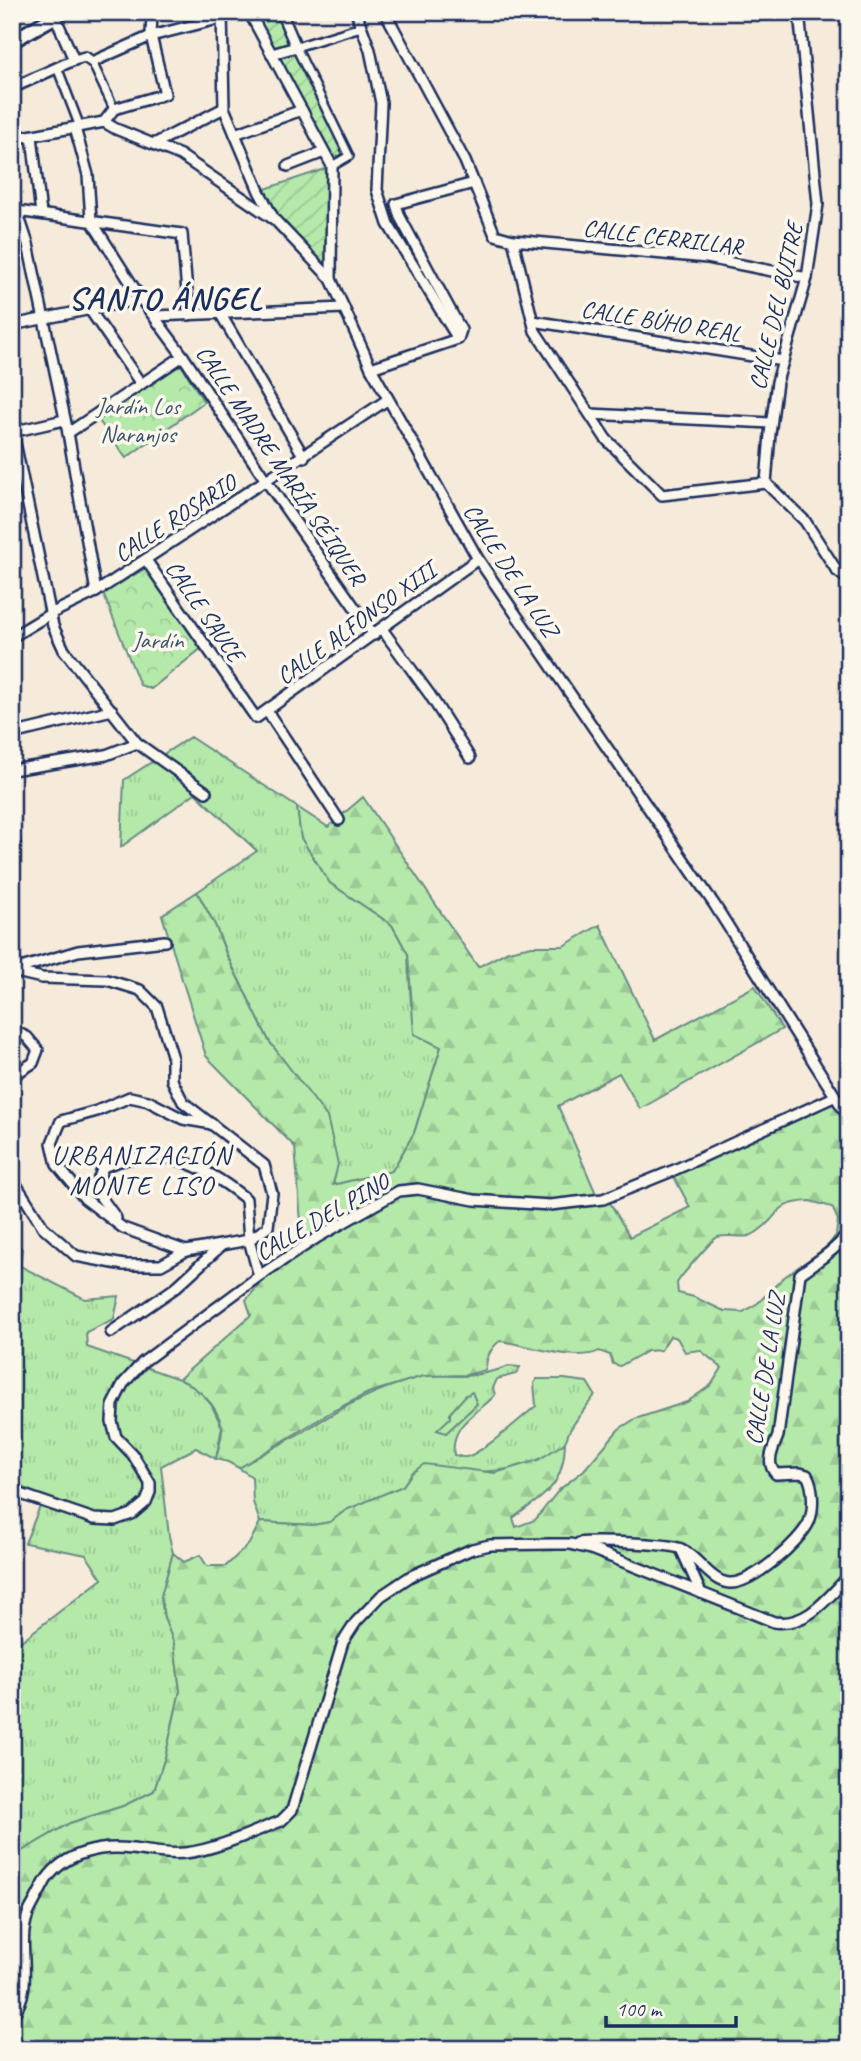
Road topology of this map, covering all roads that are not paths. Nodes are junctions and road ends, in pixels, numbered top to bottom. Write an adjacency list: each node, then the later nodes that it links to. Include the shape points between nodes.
1 (152, 12): 10 (street)
2 (249, 12): 13 (street)
3 (281, 12): 12 (street)
4 (356, 12): 9 (street)
5 (385, 12): 30 (street)
6 (799, 12): 39 (street, CALLE DEL BUITRE, via 818,204)
7 (59, 14): 11 (main road); 14 (street)
8 (222, 15): 10 (street); 18 (street, CALLE DE LA LUZ)
9 (361, 27): 12 (street); 50 (street, via 381,103 377,190 388,224)
10 (150, 36): 15 (street); 19 (street, via 165,94)
11 (12, 41)
12 (296, 47): 13 (street); 29 (street, via 349,156)
13 (272, 54): 20 (street)
14 (74, 60): 15 (street, via 85,57); 16 (street)
15 (92, 62): 19 (street)
16 (57, 67): 17 (street); 22 (street)
17 (12, 88)
18 (224, 108): 23 (street, CALLE DE LA LUZ); 26 (street)
19 (114, 109): 21 (street)
20 (302, 110): 23 (street); 27 (street)
21 (104, 122): 22 (street); 26 (street)
22 (78, 127): 24 (street); 37 (street, CALLE MADRE MARÍA SÉIQUER)
23 (235, 134): 31 (street, CALLE DE LA LUZ)
24 (32, 136): 25 (street); 35 (street)
25 (12, 139)
26 (154, 144): 33 (street, via 180,155)
27 (324, 152): 28 (street); 29 (street)
28 (288, 166)
29 (332, 166): 40 (street)
30 (474, 183): 38 (street, via 495,235); 50 (street, via 396,204 461,330)
31 (259, 191): 33 (street); 36 (street, CALLE DE LA LUZ)
32 (12, 196): 34 (street)
33 (246, 201): 36 (street)
34 (17, 211): 35 (street); 47 (street)
35 (41, 214): 37 (street)
36 (274, 219): 40 (street, CALLE DE LA LUZ)
37 (91, 220): 41 (street, CALLE MADRE MARÍA SÉIQUER); 45 (street, via 182,234)
38 (513, 240): 39 (street, CALLE CERRILLAR, via 707,258); 48 (street)
39 (807, 278): 52 (street, CALLE DEL BUITRE)
40 (331, 279): 42 (street, CALLE DE LA LUZ)
41 (141, 299): 43 (street); 46 (street, CALLE MADRE MARÍA SÉIQUER)
42 (344, 308): 44 (street); 53 (street, CALLE DE LA LUZ)
43 (90, 310): 47 (street); 54 (street)
44 (220, 313): 45 (street); 61 (street)
45 (189, 315): 46 (street)
46 (155, 316): 51 (street, CALLE MADRE MARÍA SÉIQUER)
47 (44, 319): 49 (street); 57 (street)
48 (533, 320): 52 (street, CALLE BÚHO REAL); 56 (street, via 535,331)
49 (12, 325)
50 (458, 339): 53 (street)
51 (183, 356): 54 (street); 62 (street, CALLE MADRE MARÍA SÉIQUER)
52 (783, 360): 58 (street, CALLE DEL BUITRE)
53 (370, 368): 55 (street, CALLE DE LA LUZ)
54 (141, 384): 60 (street)
55 (387, 400): 61 (street, CALLE ROSARIO); 64 (street, CALLE DE LA LUZ)
56 (590, 414): 58 (street); 63 (street, via 606,439 662,495)
57 (64, 420): 59 (street); 60 (street)
58 (771, 423): 63 (street, CALLE DEL BUITRE)
59 (12, 431): 68 (street)
60 (68, 433): 67 (street)
61 (303, 457): 62 (street, CALLE ROSARIO)
62 (267, 482): 65 (street, CALLE ROSARIO); 69 (street, CALLE MADRE MARÍA SÉIQUER)
63 (766, 483): 66 (street, via 805,521 837,571)
64 (478, 559): 69 (street, CALLE ALFONSO XIII); 84 (street, CALLE DE LA LUZ, via 714,904)
65 (146, 560): 67 (street, CALLE ROSARIO); 73 (street, CALLE SAUCE)
66 (849, 580)
67 (96, 592): 68 (street, CALLE ROSARIO)
68 (50, 614): 70 (street, CALLE ROSARIO); 71 (street, via 64,650)
69 (378, 632): 72 (street, CALLE ALFONSO XIII); 76 (street, CALLE MADRE MARÍA SÉIQUER, via 430,695)
70 (12, 637)
71 (112, 710): 74 (street); 75 (street)
72 (267, 711): 73 (street, CALLE ALFONSO XIII); 79 (street)
73 (256, 718)
74 (12, 734)
75 (137, 743): 77 (street, via 106,755); 78 (street)
76 (470, 758)
77 (12, 770)
78 (206, 792)
79 (339, 820)
80 (165, 941): 81 (street, via 78,951)
81 (12, 971): 86 (street, via 42,978 107,980 140,990 157,1007 172,1055 172,1080 183,1102)
82 (12, 1030): 83 (street, via 38,1050 33,1063)
83 (12, 1076)
84 (834, 1097): 85 (street, CALLE DE LA LUZ); 93 (street, CALLE DEL PINO, via 603,1199 550,1205 474,1200 418,1189 399,1191)
85 (849, 1118)
86 (214, 1124): 88 (street, via 183,1119 130,1097 61,1121 52,1143 57,1165 85,1199); 90 (street, via 264,1165 272,1193 268,1227)
87 (12, 1178): 92 (street, via 43,1227 76,1256 124,1265 161,1265)
88 (123, 1228): 90 (street, via 95,1189 103,1167 123,1158 161,1155 216,1175 246,1199); 92 (street)
89 (849, 1230): 97 (street, CALLE DE LA LUZ, via 800,1274 770,1462 776,1474 807,1475 811,1482 810,1520 767,1567 732,1584)
90 (249, 1240): 91 (street); 93 (street)
91 (222, 1245): 92 (street); 94 (street, via 175,1288)
92 (186, 1251)
93 (259, 1276): 95 (street, CALLE DEL PINO, via 143,1362 122,1384 111,1422 116,1437 149,1483 146,1502 115,1520 94,1519)
94 (111, 1332)
95 (12, 1490)
96 (570, 1544): 97 (street); 99 (street); 100 (street, via 472,1549 411,1576 381,1596 343,1642 292,1810 281,1821 188,1853 106,1847 63,1863 47,1878 28,1914 24,1994)
97 (680, 1548): 99 (street)
98 (849, 1576): 99 (street, via 804,1618 793,1622 774,1622)
99 (701, 1593)
100 (12, 2016)

